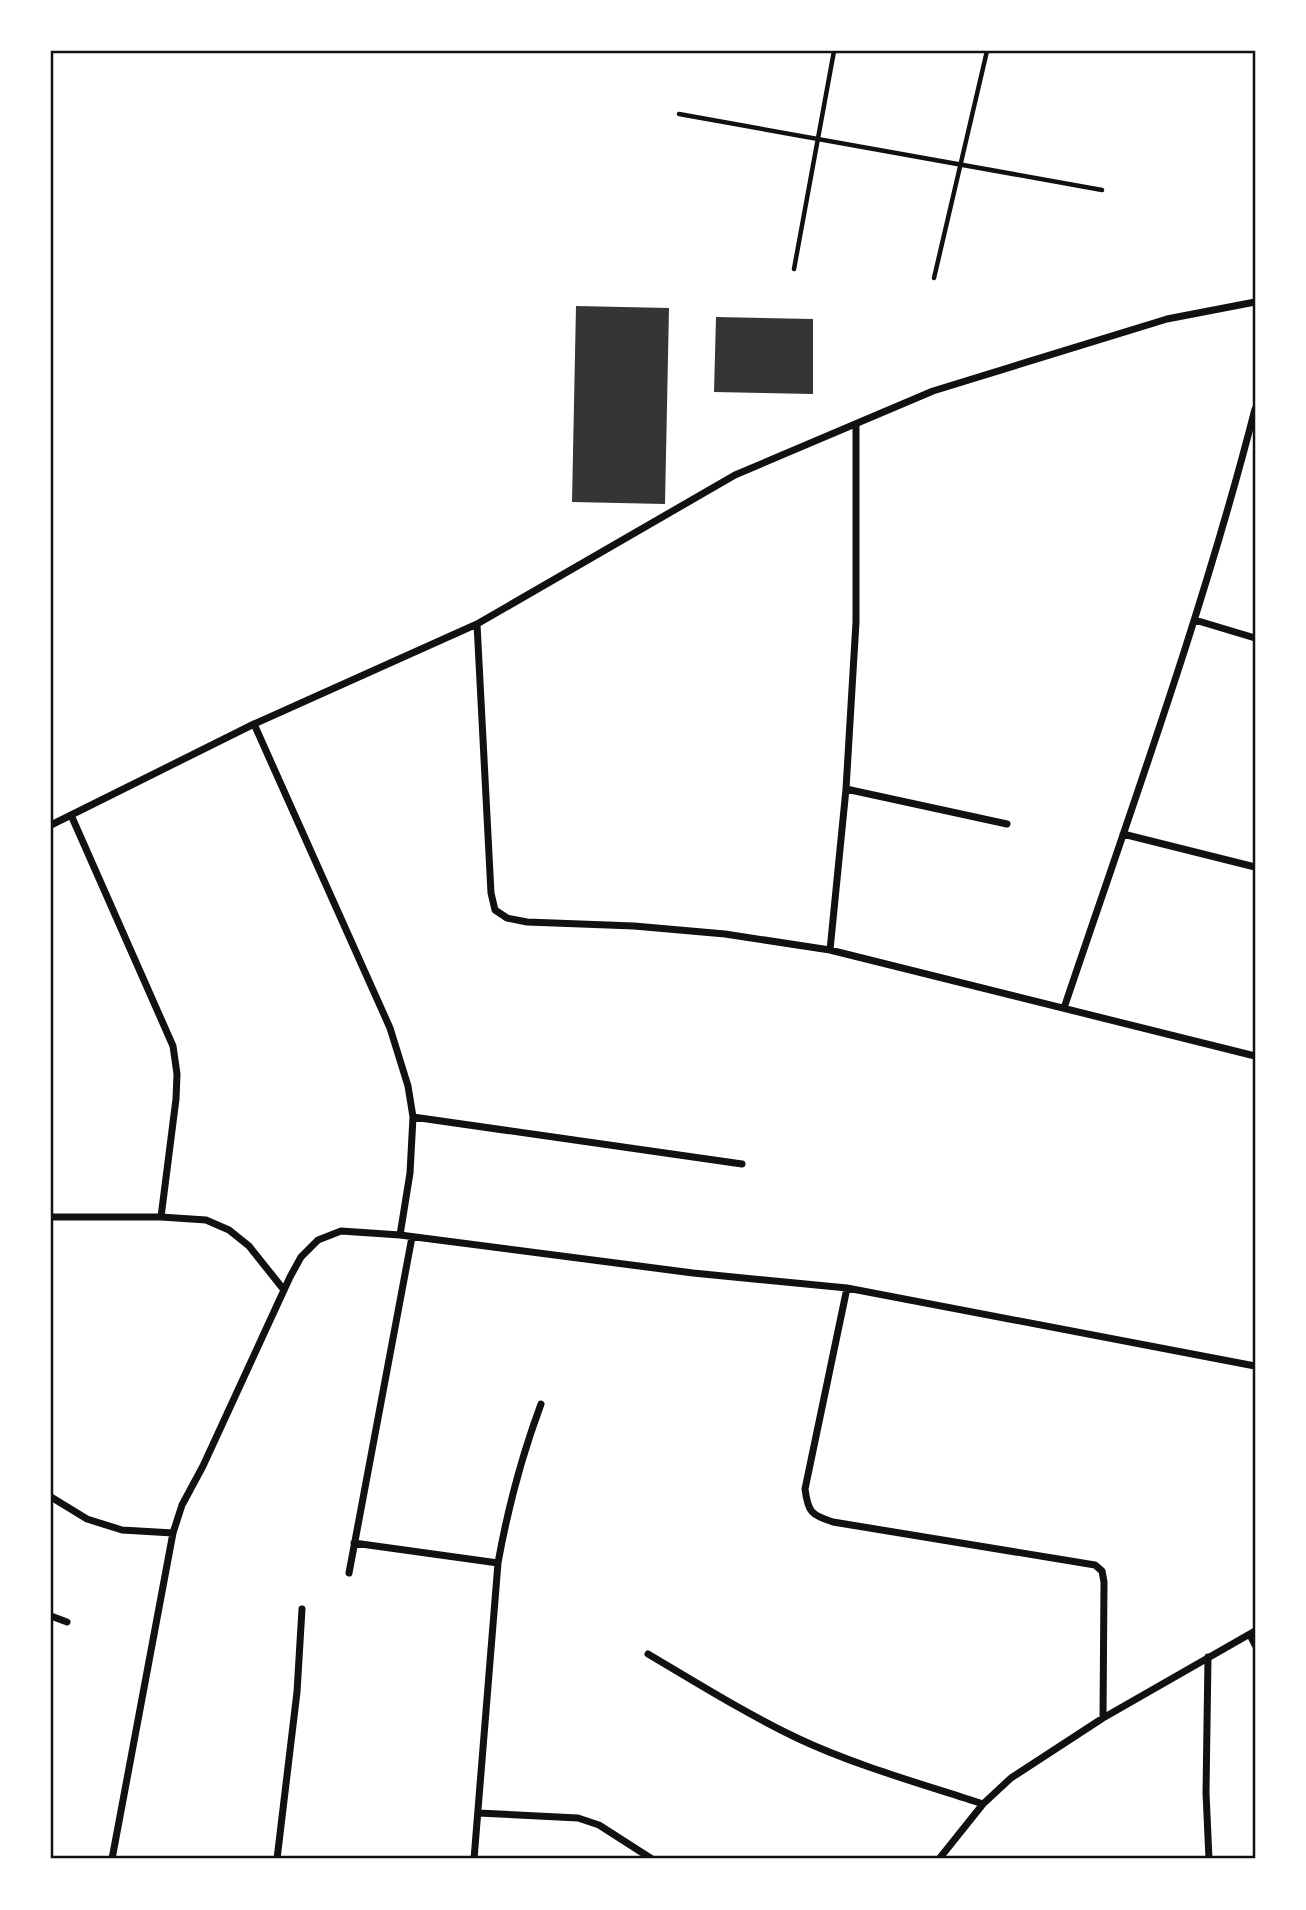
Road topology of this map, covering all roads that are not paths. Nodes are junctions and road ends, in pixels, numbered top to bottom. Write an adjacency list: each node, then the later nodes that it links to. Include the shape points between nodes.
1 (1255, 302): 3 (street, via 1167,319 933,391)
2 (1255, 409): 4 (street)
3 (856, 424): 5 (street, via 735,475); 8 (street, via 856,622)
4 (1195, 620): 6 (street); 12 (street)
5 (477, 624): 7 (street); 14 (street, via 495,910 527,922 725,934)
6 (1255, 638)
7 (254, 724): 9 (street); 17 (street, via 390,1028)
8 (846, 789): 10 (street); 14 (street)
9 (71, 815): 11 (street); 20 (street, via 173,1046 176,1099)
10 (1007, 824)
11 (51, 825)
12 (1123, 834): 13 (street); 15 (street)
13 (1255, 867)
14 (830, 950): 15 (street)
15 (1064, 1008): 16 (street)
16 (1255, 1056)
17 (413, 1117): 18 (street); 21 (street)
18 (742, 1164)
19 (51, 1217): 20 (street)
20 (161, 1217): 24 (street, via 206,1220 229,1230 249,1246)
21 (400, 1236): 22 (street); 24 (street, via 341,1231 318,1240 301,1257)
22 (412, 1237): 23 (street); 29 (street)
23 (846, 1288): 25 (street); 39 (street, via 805,1489 807,1504 816,1517 833,1522 1095,1565 1102,1570)
24 (284, 1290): 28 (street)
25 (1255, 1366)
26 (541, 1404): 30 (street, via 519,1468)
27 (51, 1497): 28 (street, via 87,1519 122,1530)
28 (173, 1533): 42 (street)
29 (355, 1542): 30 (street); 31 (street)
30 (498, 1563): 41 (street)
31 (349, 1573)
32 (302, 1609): 43 (street)
33 (51, 1616): 34 (street)
34 (67, 1622)
35 (1253, 1633): 36 (street); 38 (street)
36 (1255, 1645)
37 (648, 1654): 40 (street, via 799,1739)
38 (1208, 1657): 39 (street); 47 (street)
39 (1103, 1718): 40 (street, via 1011,1779)
40 (983, 1804): 46 (street)
41 (478, 1814): 44 (street); 45 (street, via 578,1818 599,1825)
42 (112, 1859)
43 (277, 1859)
44 (474, 1859)
45 (652, 1859)
46 (939, 1859)
47 (1209, 1859)

